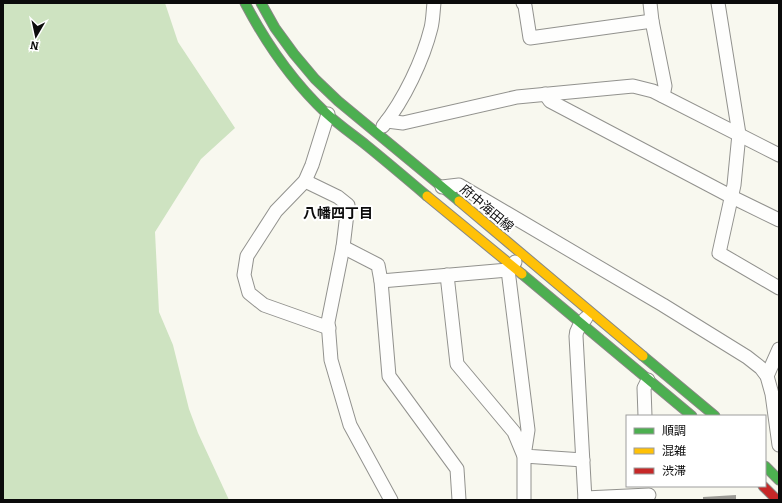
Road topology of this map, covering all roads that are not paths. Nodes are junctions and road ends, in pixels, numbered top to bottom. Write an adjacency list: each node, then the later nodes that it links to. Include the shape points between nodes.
1 (245, 3): 10 (main road, via 280,61)
2 (261, 3): 12 (main road, 府中海田線, via 284,41 315,79)
3 (434, 3): 11 (street, via 431,27 421,61)
4 (523, 3): 7 (street, via 530,38)
5 (650, 3): 7 (street)
6 (718, 3): 13 (street)
7 (652, 20): 9 (street, via 665,86)
8 (545, 94): 9 (street, via 633,86); 11 (street, via 517,96 403,123); 18 (street, via 550,101)
9 (663, 96): 13 (street)
10 (328, 114): 14 (main road); 16 (street)
11 (387, 121): 12 (street)
12 (377, 133): 14 (street); 17 (main road, 府中海田線)
13 (739, 134): 15 (street); 18 (street)
14 (366, 145): 22 (main road)
15 (779, 154)
16 (305, 181): 20 (street, via 338,197 348,205); 28 (street, via 276,211 247,256 244,275 249,293 264,305)
17 (442, 187): 21 (main road, 府中海田線); 30 (street, via 459,186 466,190 670,309 746,357)
18 (732, 197): 19 (street); 25 (street, via 720,253)
19 (779, 220)
20 (344, 247): 24 (street, via 378,264); 28 (street)
21 (521, 254): 22 (street); 26 (main road, 府中海田線)
22 (510, 268): 23 (street); 27 (main road); 36 (street, via 528,430)
23 (448, 275): 24 (street); 36 (street, via 457,364 514,432)
24 (381, 281): 42 (street, via 389,376 458,468)
25 (779, 288)
26 (591, 313): 27 (street); 34 (main road, 府中海田線)
27 (581, 324): 31 (main road); 37 (street, via 576,336)
28 (328, 328): 41 (street, via 331,360 350,426)
29 (779, 349): 30 (street)
30 (767, 376): 35 (street)
31 (648, 380): 32 (street, via 644,388); 33 (main road)
32 (645, 415)
33 (691, 415)
34 (714, 415)
35 (779, 445)
36 (524, 456): 37 (street); 43 (street)
37 (583, 460): 40 (street)
38 (764, 487): 44 (main road)
39 (649, 494): 40 (street)
40 (585, 499)
41 (391, 500)
42 (460, 500)
43 (524, 500)
44 (777, 500)

